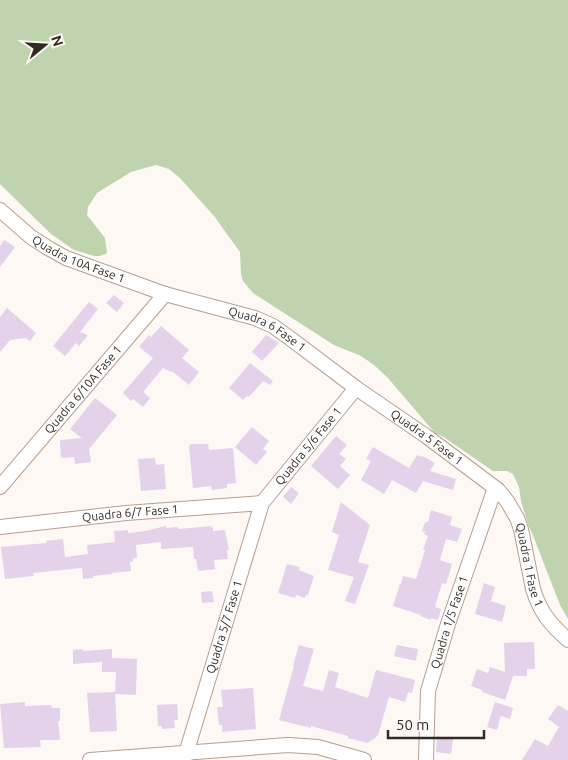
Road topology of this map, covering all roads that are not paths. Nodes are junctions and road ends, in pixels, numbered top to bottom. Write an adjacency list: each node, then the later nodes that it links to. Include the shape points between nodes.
1 (0, 210): 2 (street, Quadra 10A Fase 1, via 30,236 66,258)
2 (165, 294): 3 (street, Quadra 6 Fase 1, via 255,318 273,326); 4 (street, Quadra 6/10A Fase 1)
3 (356, 388): 5 (street, Quadra 5 Fase 1); 6 (street, Quadra 5/6 Fase 1)
4 (0, 487)
5 (495, 488): 8 (street, Quadra 1 Fase 1, via 507,501 521,528 539,606); 12 (street, Quadra 1/5 Fase 1, via 428,691)
6 (262, 503): 7 (street, Quadra 6/7 Fase 1); 9 (street, Quadra 5/7 Fase 1)
7 (0, 527)
8 (568, 640)
9 (185, 756): 10 (street); 11 (street, via 288,745 318,747)
10 (90, 760)
11 (364, 760)
12 (426, 760)

